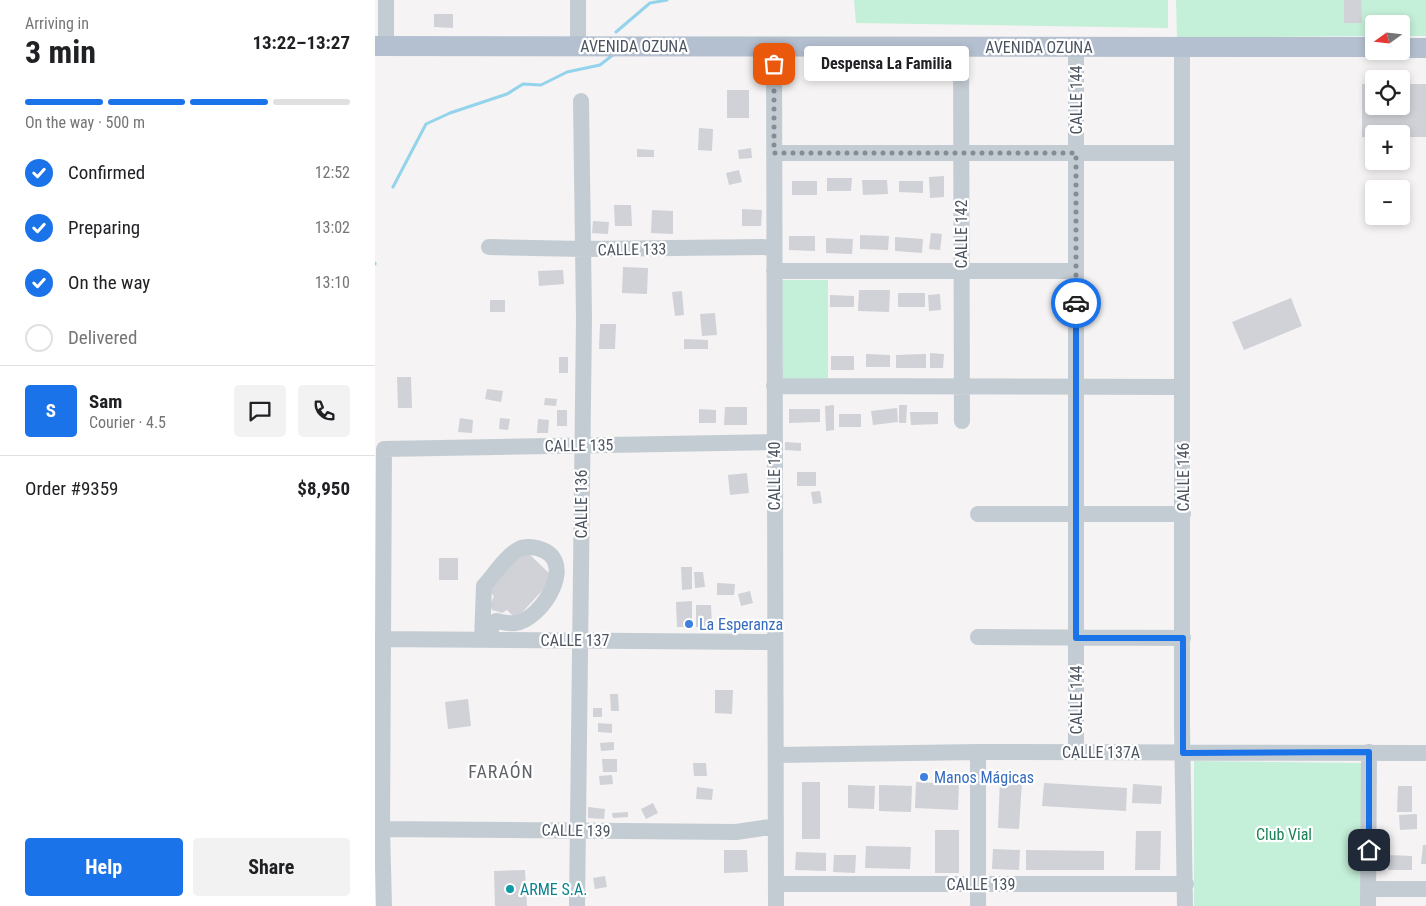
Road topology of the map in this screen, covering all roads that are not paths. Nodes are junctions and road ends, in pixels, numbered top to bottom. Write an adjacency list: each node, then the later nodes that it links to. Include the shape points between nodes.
1 (386, 0): 3 (street)
2 (578, 0): 4 (street)
3 (381, 46): 4 (main road, AVENIDA OZUNA)
4 (578, 46): 5 (main road, AVENIDA OZUNA)
5 (774, 47): 6 (main road, AVENIDA OZUNA); 13 (street, CALLE 140)
6 (961, 47): 7 (main road, AVENIDA OZUNA); 16 (street, CALLE 142)
7 (1076, 47): 8 (main road, AVENIDA OZUNA); 14 (street, CALLE 144)
8 (1182, 47): 9 (main road, AVENIDA OZUNA); 15 (street, CALLE 146)
9 (1365, 48)
10 (1410, 48): 11 (main road)
11 (1426, 48)
12 (581, 101): 19 (street, CALLE 136)
13 (774, 153): 16 (street); 18 (street, CALLE 140)
14 (1076, 153): 15 (street); 16 (street); 22 (street, CALLE 144)
15 (1182, 153): 26 (street, CALLE 146)
16 (961, 154): 21 (street, CALLE 142)
17 (489, 247): 19 (street, CALLE 133)
18 (774, 247): 19 (street, CALLE 133); 20 (street, CALLE 140)
19 (583, 249): 29 (street, CALLE 136)
20 (774, 272): 21 (street); 23 (street, CALLE 140)
21 (961, 272): 22 (street); 25 (street, CALLE 142)
22 (1076, 272): 24 (street, CALLE 144)
23 (774, 386): 25 (street); 28 (street, CALLE 140)
24 (1076, 386): 25 (street); 26 (street); 31 (street, CALLE 144)
25 (962, 387): 27 (street, CALLE 142)
26 (1182, 387): 32 (street, CALLE 146)
27 (961, 421)
28 (774, 442): 29 (street, CALLE 135); 39 (street, CALLE 140)
29 (581, 445): 36 (street, CALLE 135, via 384,448); 38 (street, CALLE 136)
30 (978, 514): 31 (street)
31 (1076, 514): 32 (street); 34 (street, CALLE 144)
32 (1183, 514): 35 (street, CALLE 146)
33 (978, 638): 34 (street)
34 (1076, 638): 35 (street); 41 (street, CALLE 144)
35 (1183, 638): 43 (street, CALLE 146)
36 (380, 639): 37 (street, CALLE 137); 47 (street)
37 (486, 640): 37 (street, via 491,625 496,621 517,624 533,614 552,592 557,582 555,562 540,549 520,548 484,586); 38 (street, CALLE 137)
38 (580, 640): 39 (street, CALLE 137); 48 (street, CALLE 136)
39 (775, 642): 45 (street, CALLE 140)
40 (978, 752): 41 (street, CALLE 137A); 45 (street, CALLE 137A); 50 (street)
41 (1076, 752): 43 (street, CALLE 137A)
42 (1369, 752): 43 (street, CALLE 137A); 44 (street, CALLE 137A); 52 (street)
43 (1183, 753): 51 (street, CALLE 146)
44 (1426, 753)
45 (776, 755): 46 (street, CALLE 140)
46 (776, 826): 48 (street, CALLE 139, via 736,832); 49 (street, CALLE 140)
47 (379, 829): 48 (street, CALLE 139); 54 (street)
48 (578, 830): 55 (street, CALLE 136)
49 (776, 884): 50 (street, CALLE 139); 56 (street, CALLE 140)
50 (978, 884): 51 (street, CALLE 139); 57 (street)
51 (1186, 884): 58 (street, CALLE 146)
52 (1368, 888): 53 (street); 59 (street)
53 (1426, 889)
54 (384, 906)
55 (577, 906)
56 (776, 906)
57 (978, 906)
58 (1185, 906)
59 (1368, 906)

